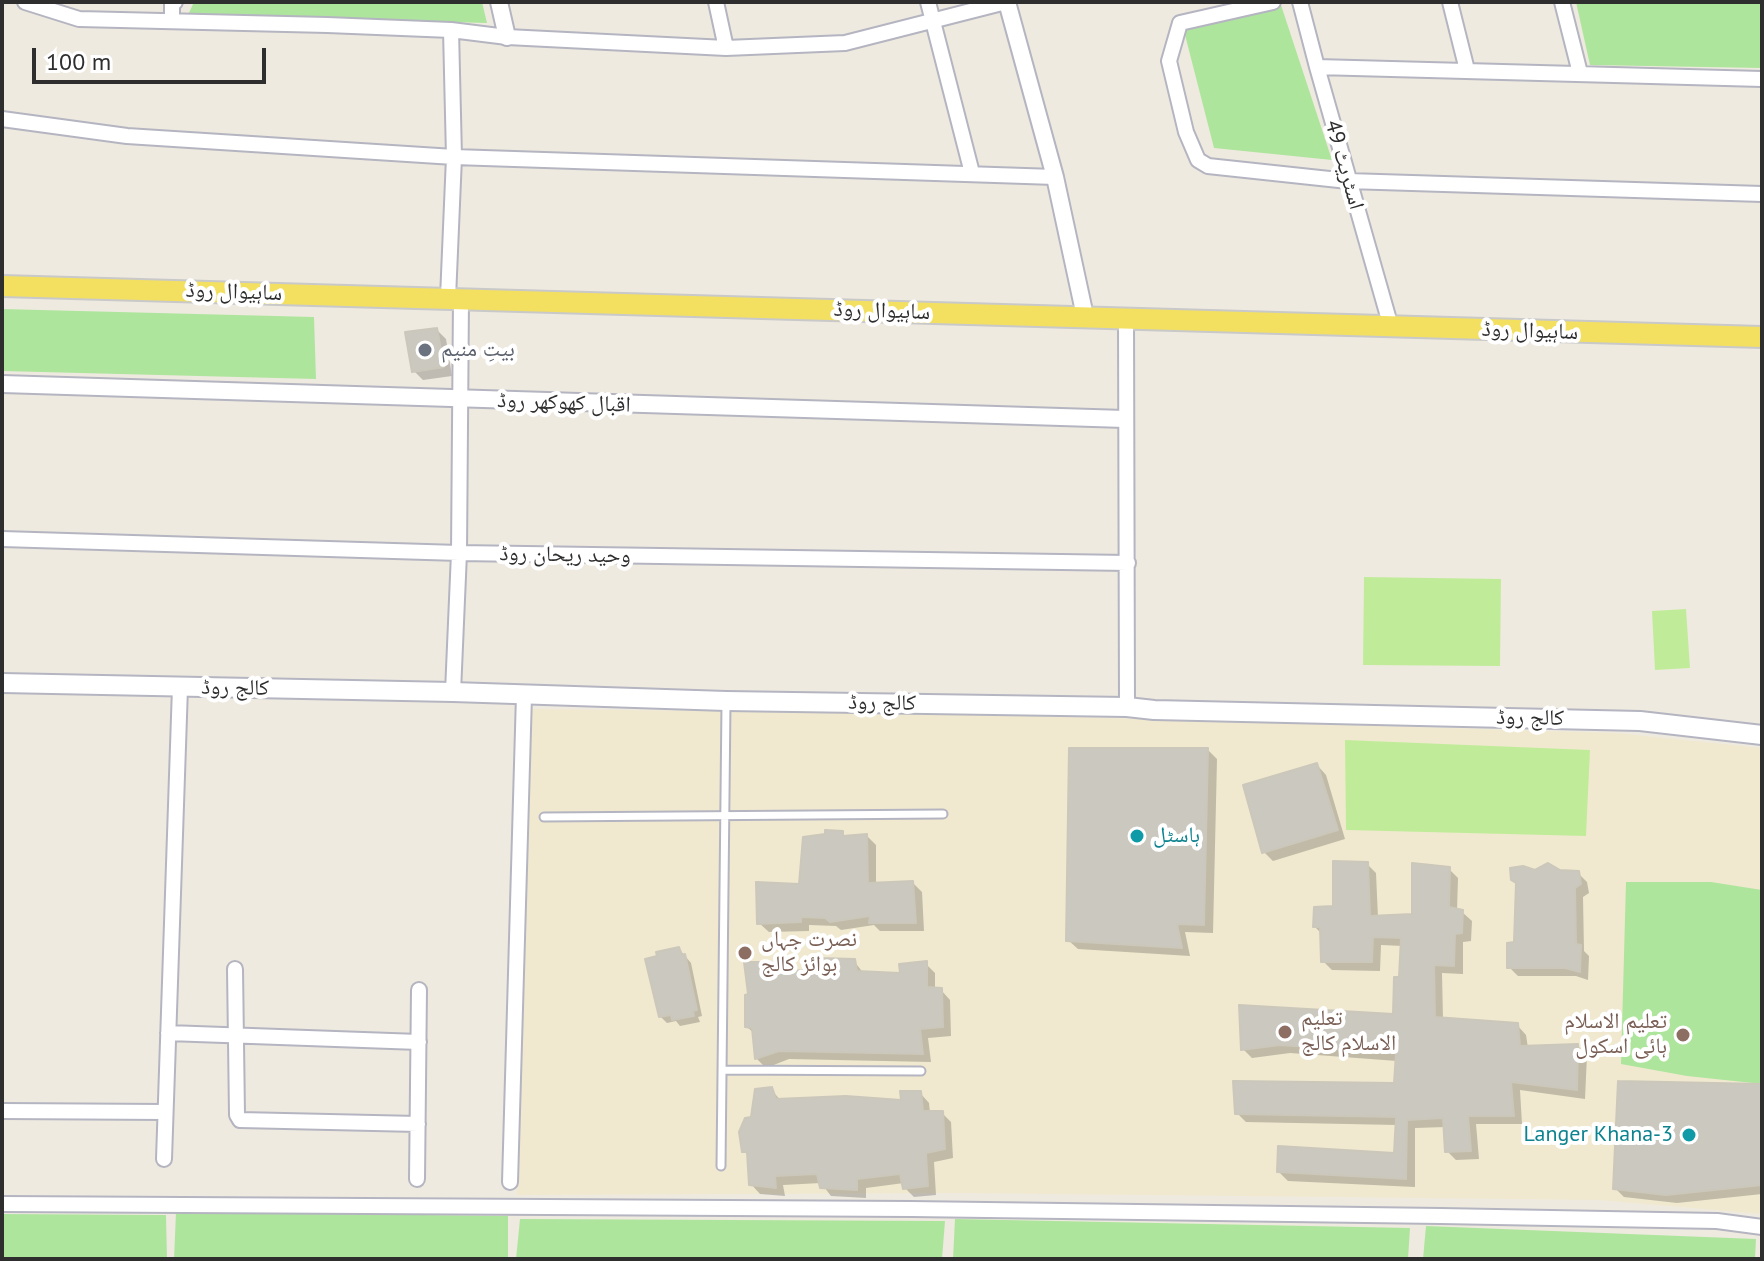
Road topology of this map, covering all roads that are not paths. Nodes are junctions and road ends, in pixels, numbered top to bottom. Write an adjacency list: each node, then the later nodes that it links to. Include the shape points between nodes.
1 (25, 2): 11 (street, via 79,19)
2 (175, 2): 11 (street)
3 (499, 2): 14 (street)
4 (716, 2): 15 (street)
5 (928, 2): 12 (street)
6 (1007, 2): 12 (street); 23 (street)
7 (1273, 2): 24 (street, via 1180,23 1169,61 1186,132 1198,160 1208,166)
8 (1300, 2): 16 (street, اسٹریٹ 49)
9 (1450, 2): 17 (street)
10 (1562, 2): 18 (street)
11 (172, 21): 13 (street)
12 (933, 22): 15 (street, via 845,43); 22 (street)
13 (451, 30): 14 (street); 21 (street)
14 (507, 37): 15 (street)
15 (726, 48)
16 (1317, 67): 17 (street); 24 (street, اسٹریٹ 49)
17 (1467, 70): 18 (street)
18 (1580, 73): 19 (street)
19 (1762, 79)
20 (2, 119): 21 (street, via 127,136)
21 (454, 157): 22 (street); 27 (street)
22 (972, 173): 23 (street)
23 (1055, 177): 28 (street)
24 (1348, 181): 25 (street); 30 (street, اسٹریٹ 49)
25 (1762, 194)
26 (4, 285): 27 (main road, ساہیوال روڈ)
27 (454, 298): 28 (main road, ساہیوال روڈ); 33 (street)
28 (1085, 316): 29 (main road, ساہیوال روڈ)
29 (1126, 319): 30 (main road, ساہیوال روڈ); 34 (street)
30 (1391, 327): 31 (main road, ساہیوال روڈ)
31 (1762, 337)
32 (2, 384): 33 (street, اقبال کھوکھر روڈ)
33 (460, 400): 34 (street, اقبال کھوکھر روڈ); 36 (street)
34 (1125, 419): 37 (street)
35 (2, 539): 36 (street, وحید ریحان روڈ)
36 (459, 553): 37 (street, وحید ریحان روڈ); 40 (street)
37 (1128, 563): 43 (street)
38 (2, 683): 39 (main road, کالج روڈ)
39 (180, 687): 40 (main road, کالج روڈ); 50 (street)
40 (453, 692): 41 (main road, کالج روڈ)
41 (524, 695): 42 (main road, کالج روڈ); 61 (street)
42 (726, 701): 43 (main road, کالج روڈ); 46 (lane)
43 (1127, 707): 44 (main road, کالج روڈ, via 1640,721)
44 (1762, 735)
45 (943, 814): 46 (lane)
46 (725, 815): 47 (lane); 53 (lane)
47 (544, 817)
48 (235, 969): 51 (street)
49 (419, 990): 52 (street)
50 (168, 1033): 51 (street); 56 (street)
51 (235, 1035): 52 (street); 57 (street, via 240,1120)
52 (419, 1042): 57 (street)
53 (722, 1070): 54 (lane); 59 (lane)
54 (921, 1071)
55 (2, 1111): 56 (street)
56 (165, 1112): 58 (street)
57 (418, 1124): 60 (street)
58 (164, 1159)
59 (721, 1166)
60 (417, 1179)
61 (510, 1182)
62 (2, 1204): 63 (street, via 1379,1215 1717,1221)
63 (1762, 1227)

